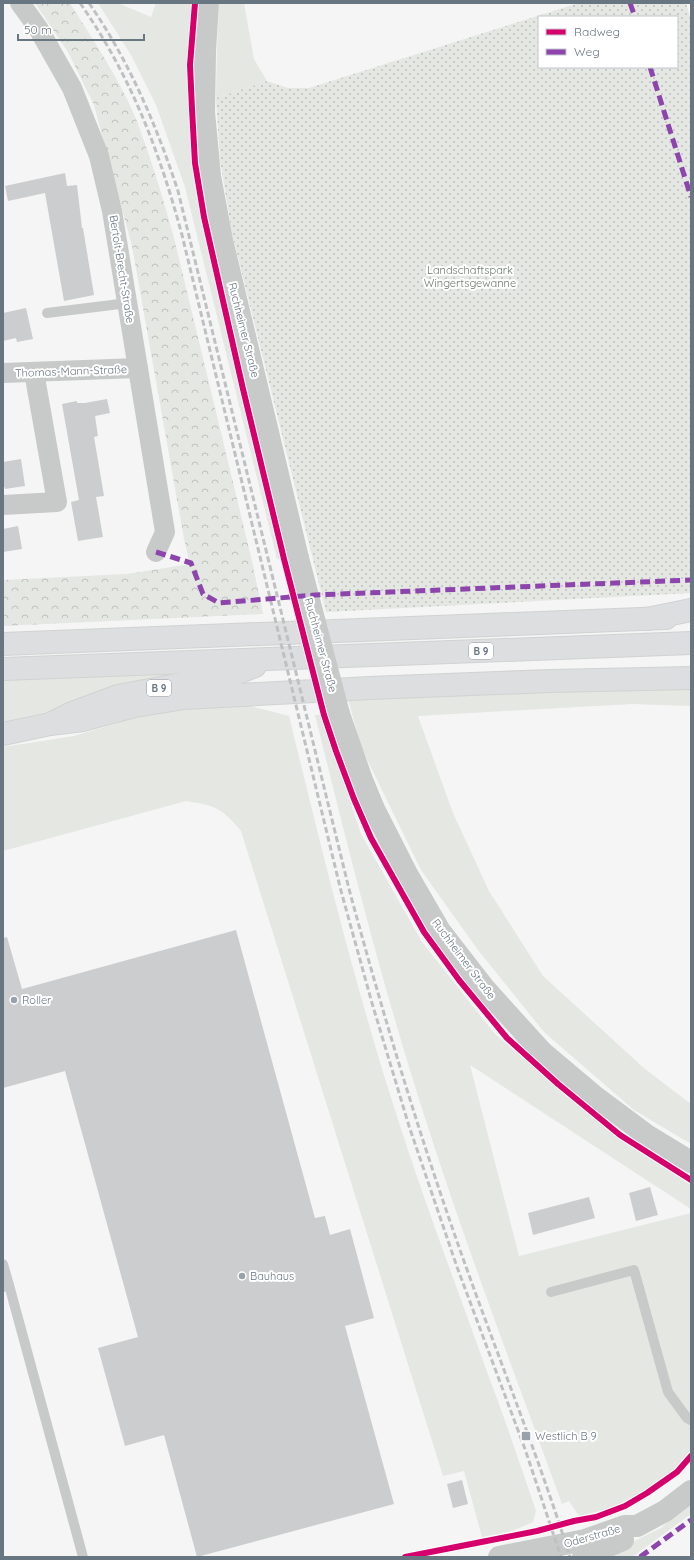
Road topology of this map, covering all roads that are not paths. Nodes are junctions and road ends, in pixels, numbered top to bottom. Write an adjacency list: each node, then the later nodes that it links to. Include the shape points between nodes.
1 (20, 3): 3 (street, Bertolt-Brecht-Straße, via 38,28 72,88 99,156 112,210)
2 (208, 3): 20 (street, Ruchheimer Straße, bridge, via 204,51 204,112 210,176 222,240 298,558 339,714 371,802 407,874 440,931 519,1027 542,1052 593,1095 662,1146)
3 (128, 303): 4 (lane); 5 (street, Bertolt-Brecht-Straße)
4 (47, 313)
5 (138, 368): 6 (street, Thomas-Mann-Straße); 9 (street, Bertolt-Brecht-Straße, via 165,532)
6 (34, 372): 7 (street, Thomas-Mann-Straße); 8 (street, via 56,502)
7 (3, 373)
8 (3, 505)
9 (156, 552)
10 (691, 610): 12 (highway)
11 (691, 617): 12 (highway)
12 (647, 619): 14 (highway)
13 (691, 643): 15 (highway, B 9)
14 (3, 644)
15 (271, 659): 16 (highway, B 9); 18 (highway, B 9, via 235,674 118,696)
16 (3, 669)
17 (691, 678): 18 (highway, via 370,688 184,698 135,706 83,720)
18 (50, 724): 19 (highway, B 9)
19 (3, 734)
20 (691, 1162)
21 (3, 1264): 22 (lane)
22 (6, 1286): 27 (lane)
23 (551, 1292): 24 (lane, via 634,1270 668,1392)
24 (691, 1420)
25 (691, 1491): 26 (street, Oderstraße, via 665,1511)
26 (637, 1526): 28 (street, Oderstraße, via 626,1526 585,1540); 29 (street, Oderstraße, via 631,1536)
27 (83, 1557)
28 (499, 1557)
29 (583, 1557)

